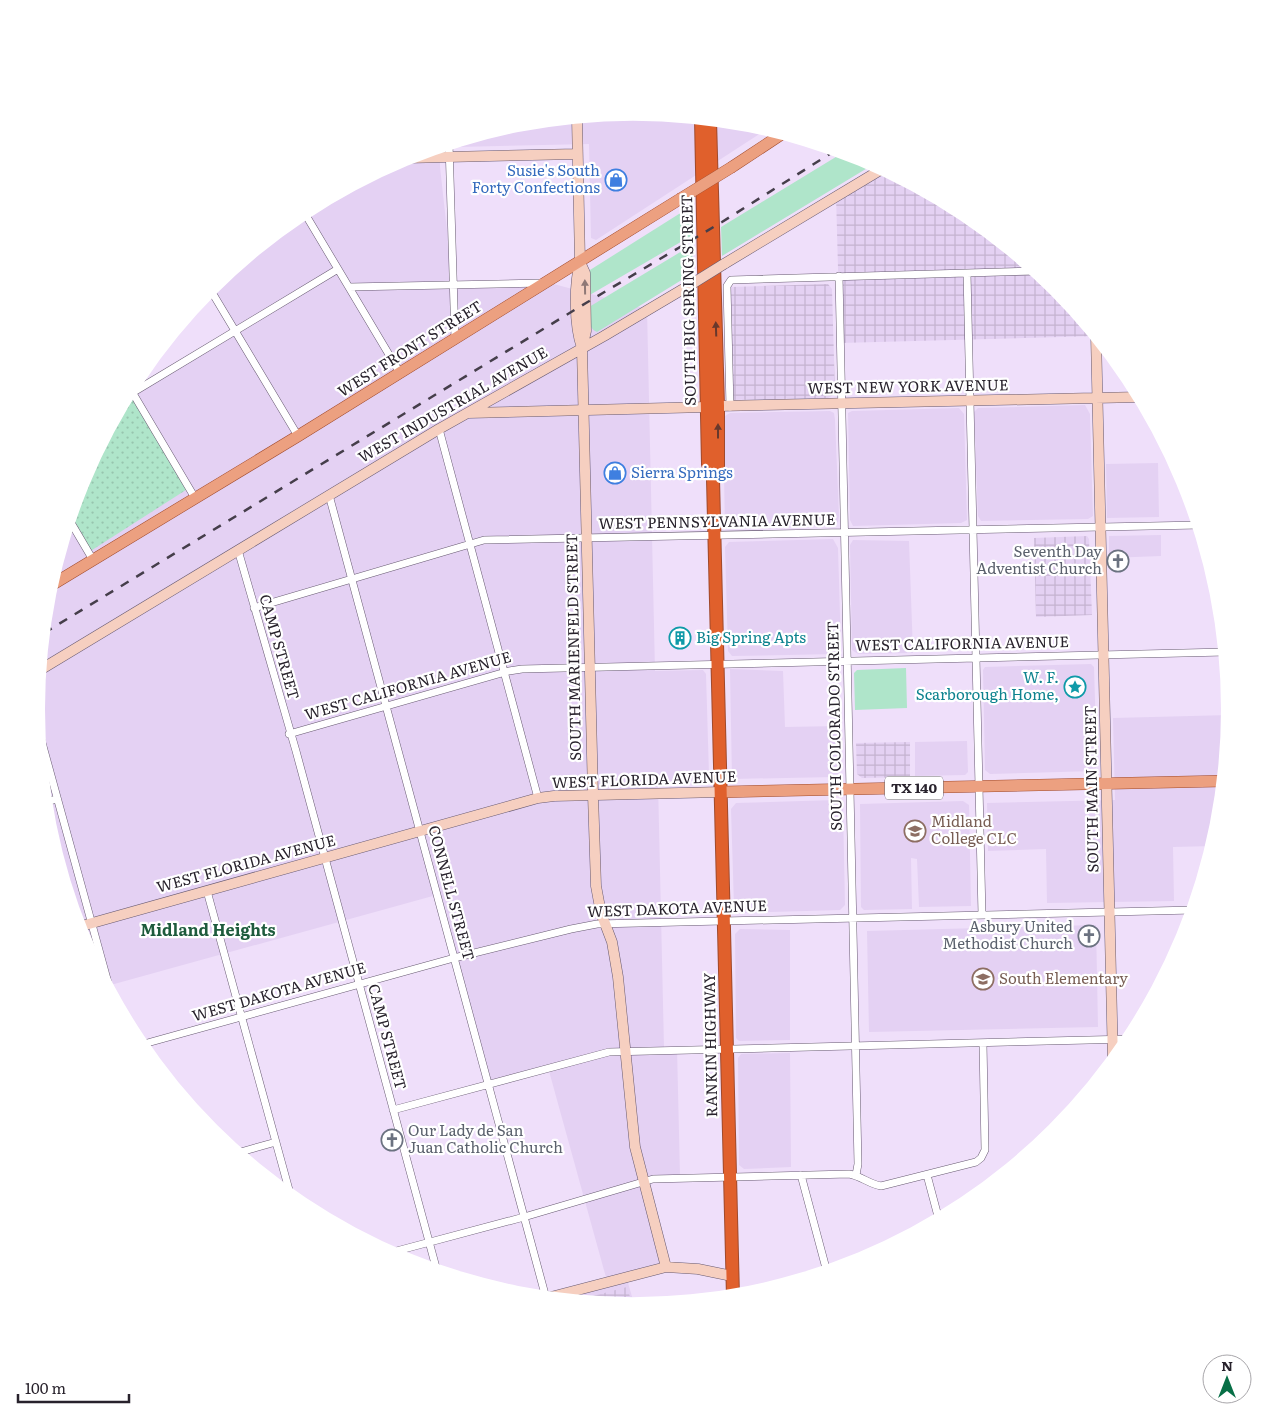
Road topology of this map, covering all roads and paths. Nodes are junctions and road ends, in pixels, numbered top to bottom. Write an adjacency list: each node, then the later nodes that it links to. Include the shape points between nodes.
1 (577, 124): 6 (street, SOUTH MARIENFELD STREET)
2 (701, 125): 31 (highway, SOUTH BIG SPRING STREET)
3 (710, 126): 31 (highway, SOUTH BIG SPRING STREET, one-way to 3)
4 (775, 138): 11 (main road, WEST FRONT STREET, bridge)
5 (450, 150): 8 (street)
6 (578, 154): 8 (street); 11 (street, SOUTH MARIENFELD STREET)
7 (430, 157): 8 (street)
8 (450, 157): 17 (street)
9 (875, 173): 23 (street, WEST INDUSTRIAL AVENUE, bridge)
10 (308, 219): 12 (street)
11 (580, 262): 16 (main road, WEST FRONT STREET); 23 (street, SOUTH MARIENFELD STREET, via 576,277 578,334)
12 (338, 269): 18 (street); 20 (street)
13 (1027, 271): 14 (street)
14 (967, 273): 15 (street); 29 (street)
15 (839, 276): 30 (street, SOUTH COLORADO STREET); 31 (street, SOUTH BIG SPRING STREET, via 735,279 729,282)
16 (546, 283): 17 (street); 21 (main road, WEST FRONT STREET)
17 (453, 285): 18 (street); 21 (street)
18 (349, 287): 24 (street)
19 (214, 296): 20 (street)
20 (235, 331): 25 (street); 35 (street)
21 (455, 339): 24 (main road, WEST FRONT STREET)
22 (1096, 346): 27 (street, SOUTH MAIN STREET)
23 (582, 349): 32 (street, SOUTH MARIENFELD STREET); 33 (street, WEST INDUSTRIAL AVENUE)
24 (400, 373): 35 (main road, WEST FRONT STREET)
25 (142, 386)
26 (1132, 397): 27 (street, WEST NEW YORK AVENUE)
27 (1098, 398): 29 (street, WEST NEW YORK AVENUE); 40 (street, SOUTH MAIN STREET)
28 (134, 399): 37 (street)
29 (970, 401): 30 (street, WEST NEW YORK AVENUE); 41 (street)
30 (842, 404): 31 (street, WEST NEW YORK AVENUE); 42 (street, SOUTH COLORADO STREET)
31 (718, 406): 32 (street, WEST NEW YORK AVENUE); 43 (highway, SOUTH BIG SPRING STREET, via 718,467 713,479)
32 (584, 410): 33 (street, WEST NEW YORK AVENUE); 44 (street, SOUTH MARIENFELD STREET)
33 (467, 413): 34 (street, WEST INDUSTRIAL AVENUE)
34 (439, 429): 36 (street, WEST INDUSTRIAL AVENUE); 45 (street)
35 (298, 436): 37 (main road, WEST FRONT STREET)
36 (329, 495): 46 (street, WEST INDUSTRIAL AVENUE); 48 (street, CONNELL STREET)
37 (195, 498): 47 (main road, WEST FRONT STREET)
38 (1193, 525): 40 (street, WEST PENNSYLVANIA AVENUE)
39 (74, 527): 47 (street)
40 (1101, 527): 41 (street, WEST PENNSYLVANIA AVENUE); 52 (street, SOUTH MAIN STREET)
41 (973, 530): 42 (street, WEST PENNSYLVANIA AVENUE); 53 (street)
42 (845, 533): 43 (street, WEST PENNSYLVANIA AVENUE); 54 (street, SOUTH COLORADO STREET)
43 (715, 536): 44 (street, WEST PENNSYLVANIA AVENUE); 55 (highway, SOUTH BIG SPRING STREET)
44 (587, 539): 45 (street, WEST PENNSYLVANIA AVENUE, via 484,540); 57 (street, SOUTH MARIENFELD STREET)
45 (470, 544): 48 (street, WEST PENNSYLVANIA AVENUE); 58 (street)
46 (238, 550): 50 (street, CAMP STREET); 56 (street, WEST INDUSTRIAL AVENUE)
47 (93, 560): 49 (main road, WEST FRONT STREET)
48 (351, 578): 50 (street, WEST PENNSYLVANIA AVENUE); 59 (street, CONNELL STREET)
49 (59, 580)
50 (254, 608): 60 (street, CAMP STREET)
51 (1219, 652): 52 (street, WEST CALIFORNIA AVENUE)
52 (1104, 655): 53 (street, WEST CALIFORNIA AVENUE); 63 (street, SOUTH MAIN STREET)
53 (976, 658): 54 (street, WEST CALIFORNIA AVENUE); 64 (street)
54 (847, 661): 55 (street, WEST CALIFORNIA AVENUE); 65 (street, SOUTH COLORADO STREET)
55 (718, 664): 57 (street, WEST CALIFORNIA AVENUE); 66 (highway, SOUTH BIG SPRING STREET)
56 (47, 666)
57 (590, 667): 58 (street, WEST CALIFORNIA AVENUE); 67 (street, SOUTH MARIENFELD STREET)
58 (504, 672): 59 (street, WEST CALIFORNIA AVENUE); 68 (street)
59 (386, 706): 60 (street, WEST CALIFORNIA AVENUE); 71 (street, CONNELL STREET)
60 (290, 734): 72 (street, CAMP STREET)
61 (48, 764): 69 (street)
62 (1218, 781): 63 (main road, TX 140)
63 (1107, 784): 64 (main road, WEST FLORIDA AVENUE / TX 140); 75 (street, SOUTH MAIN STREET)
64 (979, 787): 65 (main road, WEST FLORIDA AVENUE / TX 140); 76 (street)
65 (850, 790): 66 (main road, WEST FLORIDA AVENUE / TX 140); 77 (street, SOUTH COLORADO STREET)
66 (721, 792): 67 (street, WEST FLORIDA AVENUE); 78 (highway, RANKIN HIGHWAY)
67 (593, 795): 68 (street, WEST FLORIDA AVENUE); 80 (street, SOUTH MARIENFELD STREET, via 597,894)
68 (538, 798): 71 (street, WEST FLORIDA AVENUE)
69 (57, 799): 70 (street); 79 (street)
70 (52, 800)
71 (420, 832): 72 (street, WEST FLORIDA AVENUE); 82 (street, CONNELL STREET)
72 (325, 858): 73 (street, WEST FLORIDA AVENUE); 84 (street, CAMP STREET)
73 (207, 891): 79 (street, WEST FLORIDA AVENUE); 85 (street)
74 (1187, 910): 75 (street, WEST DAKOTA AVENUE)
75 (1110, 912): 76 (street, WEST DAKOTA AVENUE); 86 (street, SOUTH MAIN STREET)
76 (982, 915): 77 (street, WEST DAKOTA AVENUE)
77 (853, 918): 78 (street, WEST DAKOTA AVENUE); 90 (street, SOUTH COLORADO STREET)
78 (724, 921): 80 (street, WEST DAKOTA AVENUE); 91 (highway, RANKIN HIGHWAY)
79 (92, 923): 81 (street, WEST FLORIDA AVENUE); 83 (street)
80 (605, 924): 82 (street, WEST DAKOTA AVENUE, via 571,929); 93 (street, SOUTH MARIENFELD STREET, via 614,951)
81 (86, 925)
82 (454, 958): 84 (street, WEST DAKOTA AVENUE); 94 (street, CONNELL STREET)
83 (103, 963)
84 (359, 985): 85 (street, WEST DAKOTA AVENUE); 95 (street, CAMP STREET)
85 (242, 1017): 88 (street, WEST DAKOTA AVENUE); 96 (street)
86 (1113, 1040): 87 (street); 89 (street); 92 (street, SOUTH MAIN STREET)
87 (1120, 1040)
88 (149, 1043)
89 (983, 1043): 90 (street); 100 (street, via 983,1156 976,1162)
90 (856, 1046): 91 (street); 99 (street, SOUTH COLORADO STREET)
91 (728, 1048): 93 (street); 101 (highway, RANKIN HIGHWAY)
92 (1113, 1050)
93 (626, 1051): 94 (street, via 610,1052); 102 (street, SOUTH MARIENFELD STREET, via 634,1137)
94 (488, 1085): 95 (street); 105 (street, CONNELL STREET)
95 (393, 1110): 106 (street, CAMP STREET)
96 (276, 1142): 97 (street); 103 (street)
97 (244, 1151)
98 (800, 1175): 99 (street); 101 (street); 109 (street)
99 (856, 1175): 100 (street, via 880,1186)
100 (927, 1175): 104 (street)
101 (731, 1177): 102 (street, via 661,1178); 111 (highway, RANKIN HIGHWAY)
102 (644, 1182): 105 (street); 110 (street, SOUTH MARIENFELD STREET)
103 (288, 1185)
104 (937, 1213)
105 (524, 1217): 106 (street); 113 (street, CONNELL STREET)
106 (429, 1242): 107 (street); 108 (street, CAMP STREET)
107 (401, 1250)
108 (435, 1263)
109 (825, 1266)
110 (666, 1267): 111 (street); 114 (street)
111 (732, 1276): 112 (highway, RANKIN HIGHWAY)
112 (733, 1289)
113 (545, 1291)
114 (564, 1294)

